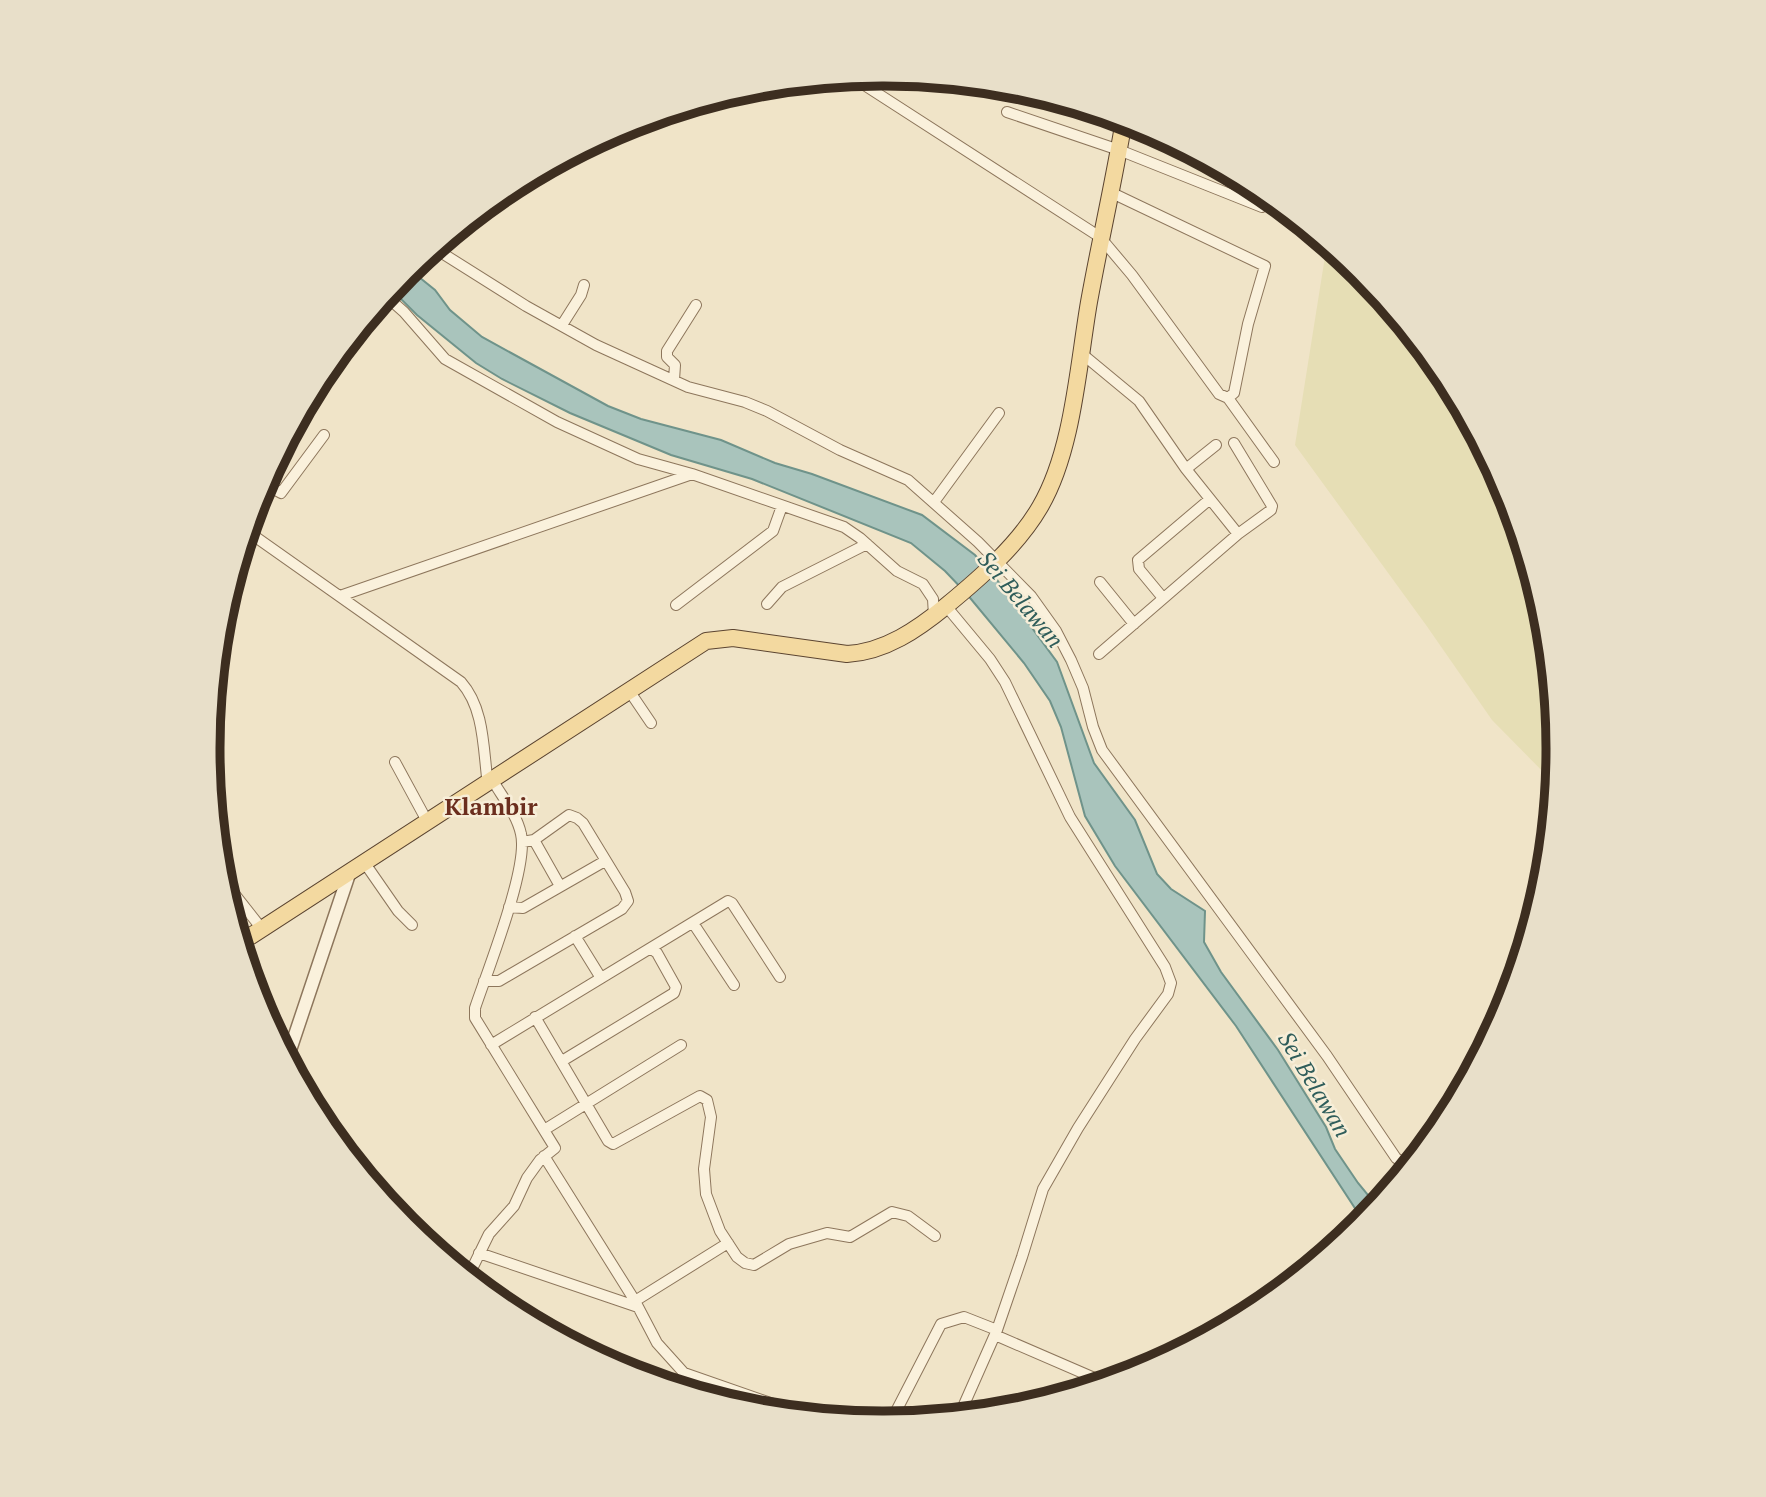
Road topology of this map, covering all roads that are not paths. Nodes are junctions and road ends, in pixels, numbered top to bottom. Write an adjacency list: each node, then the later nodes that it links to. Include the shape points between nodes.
1 (867, 86): 7 (street)
2 (1007, 111): 4 (street)
3 (1122, 131): 4 (main road)
4 (1119, 150): 5 (main road); 6 (street)
5 (1110, 192): 7 (main road); 15 (street, via 1265,266 1234,393)
6 (1262, 207)
7 (1100, 237): 13 (main road); 15 (street, via 1219,394)
8 (442, 253): 12 (street)
9 (584, 285): 12 (street)
10 (393, 303): 22 (street, via 437,352 472,376 602,444)
11 (696, 305): 14 (street, via 667,351 675,365)
12 (562, 325): 14 (street)
13 (1081, 353): 21 (street, via 1139,401); 30 (main road, via 1063,458 1040,508)
14 (674, 380): 25 (street, via 784,419 902,477)
15 (1228, 398): 20 (street)
16 (999, 413): 25 (street)
17 (324, 435): 23 (street, via 281,494)
18 (1234, 443): 27 (street, via 1272,506)
19 (1216, 445): 21 (street)
20 (1274, 462)
21 (1186, 469): 24 (street)
22 (692, 474): 26 (street); 32 (street)
23 (274, 489)
24 (1210, 499): 27 (street); 33 (street, via 1138,561 1139,569)
25 (934, 502): 30 (street)
26 (782, 506): 29 (street, via 844,527); 35 (street, via 773,531)
27 (1238, 534): 33 (street)
28 (255, 536): 32 (street)
29 (867, 544): 34 (street, via 782,587); 36 (street, via 897,571 923,584)
30 (996, 562): 36 (main road); 70 (street, via 1031,596 1056,631 1080,679 1102,750)
31 (1100, 582): 37 (street)
32 (340, 596): 42 (street, via 468,690 478,712)
33 (1163, 598): 37 (street)
34 (767, 604)
35 (676, 606)
36 (944, 608): 39 (main road, via 897,640 854,653 733,638 706,641); 76 (street, via 1005,682 1070,817 1165,967 1171,984 1043,1189)
37 (1134, 624): 38 (street)
38 (1099, 654)
39 (630, 691): 40 (street); 42 (main road)
40 (651, 723)
41 (395, 761): 43 (street)
42 (490, 783): 43 (main road); 45 (street, via 517,822)
43 (427, 821): 47 (main road)
44 (534, 840): 45 (street); 46 (street, via 573,816 583,823); 49 (street)
45 (522, 842): 51 (street)
46 (605, 861): 49 (street); 55 (street, via 628,901)
47 (364, 862): 48 (main road); 53 (street)
48 (349, 874): 54 (main road); 65 (street)
49 (560, 886): 51 (street, via 523,908)
50 (238, 898): 54 (street)
51 (509, 907): 60 (street)
52 (693, 923): 57 (street); 59 (street, via 730,902); 61 (street)
53 (412, 925)
54 (262, 929): 56 (main road)
55 (575, 936): 58 (street); 60 (street, via 499,981)
56 (248, 938)
57 (652, 949): 58 (street); 66 (street, via 676,987 674,993)
58 (601, 978): 62 (street)
59 (780, 978)
60 (484, 981): 63 (street, via 475,1018)
61 (734, 985)
62 (535, 1017): 63 (street); 66 (street)
63 (491, 1045): 68 (street)
64 (681, 1045): 67 (street)
65 (291, 1046)
66 (562, 1061): 67 (street)
67 (587, 1104): 68 (street); 72 (street, via 612,1144 705,1097 711,1117 704,1169 706,1194)
68 (544, 1129): 69 (street, via 555,1148)
69 (544, 1156): 73 (street); 75 (street)
70 (1401, 1161)
71 (935, 1236): 72 (street, via 908,1216 892,1212 850,1237 827,1233 802,1240 750,1265 737,1257)
72 (728, 1243): 75 (street)
73 (479, 1253): 74 (street); 75 (street)
74 (472, 1268)
75 (636, 1304): 78 (street, via 657,1343 684,1373)
76 (996, 1332): 77 (street); 79 (street); 80 (street, via 964,1317 941,1324)
77 (1090, 1378)
78 (764, 1401)
79 (963, 1407)
80 (896, 1411)

